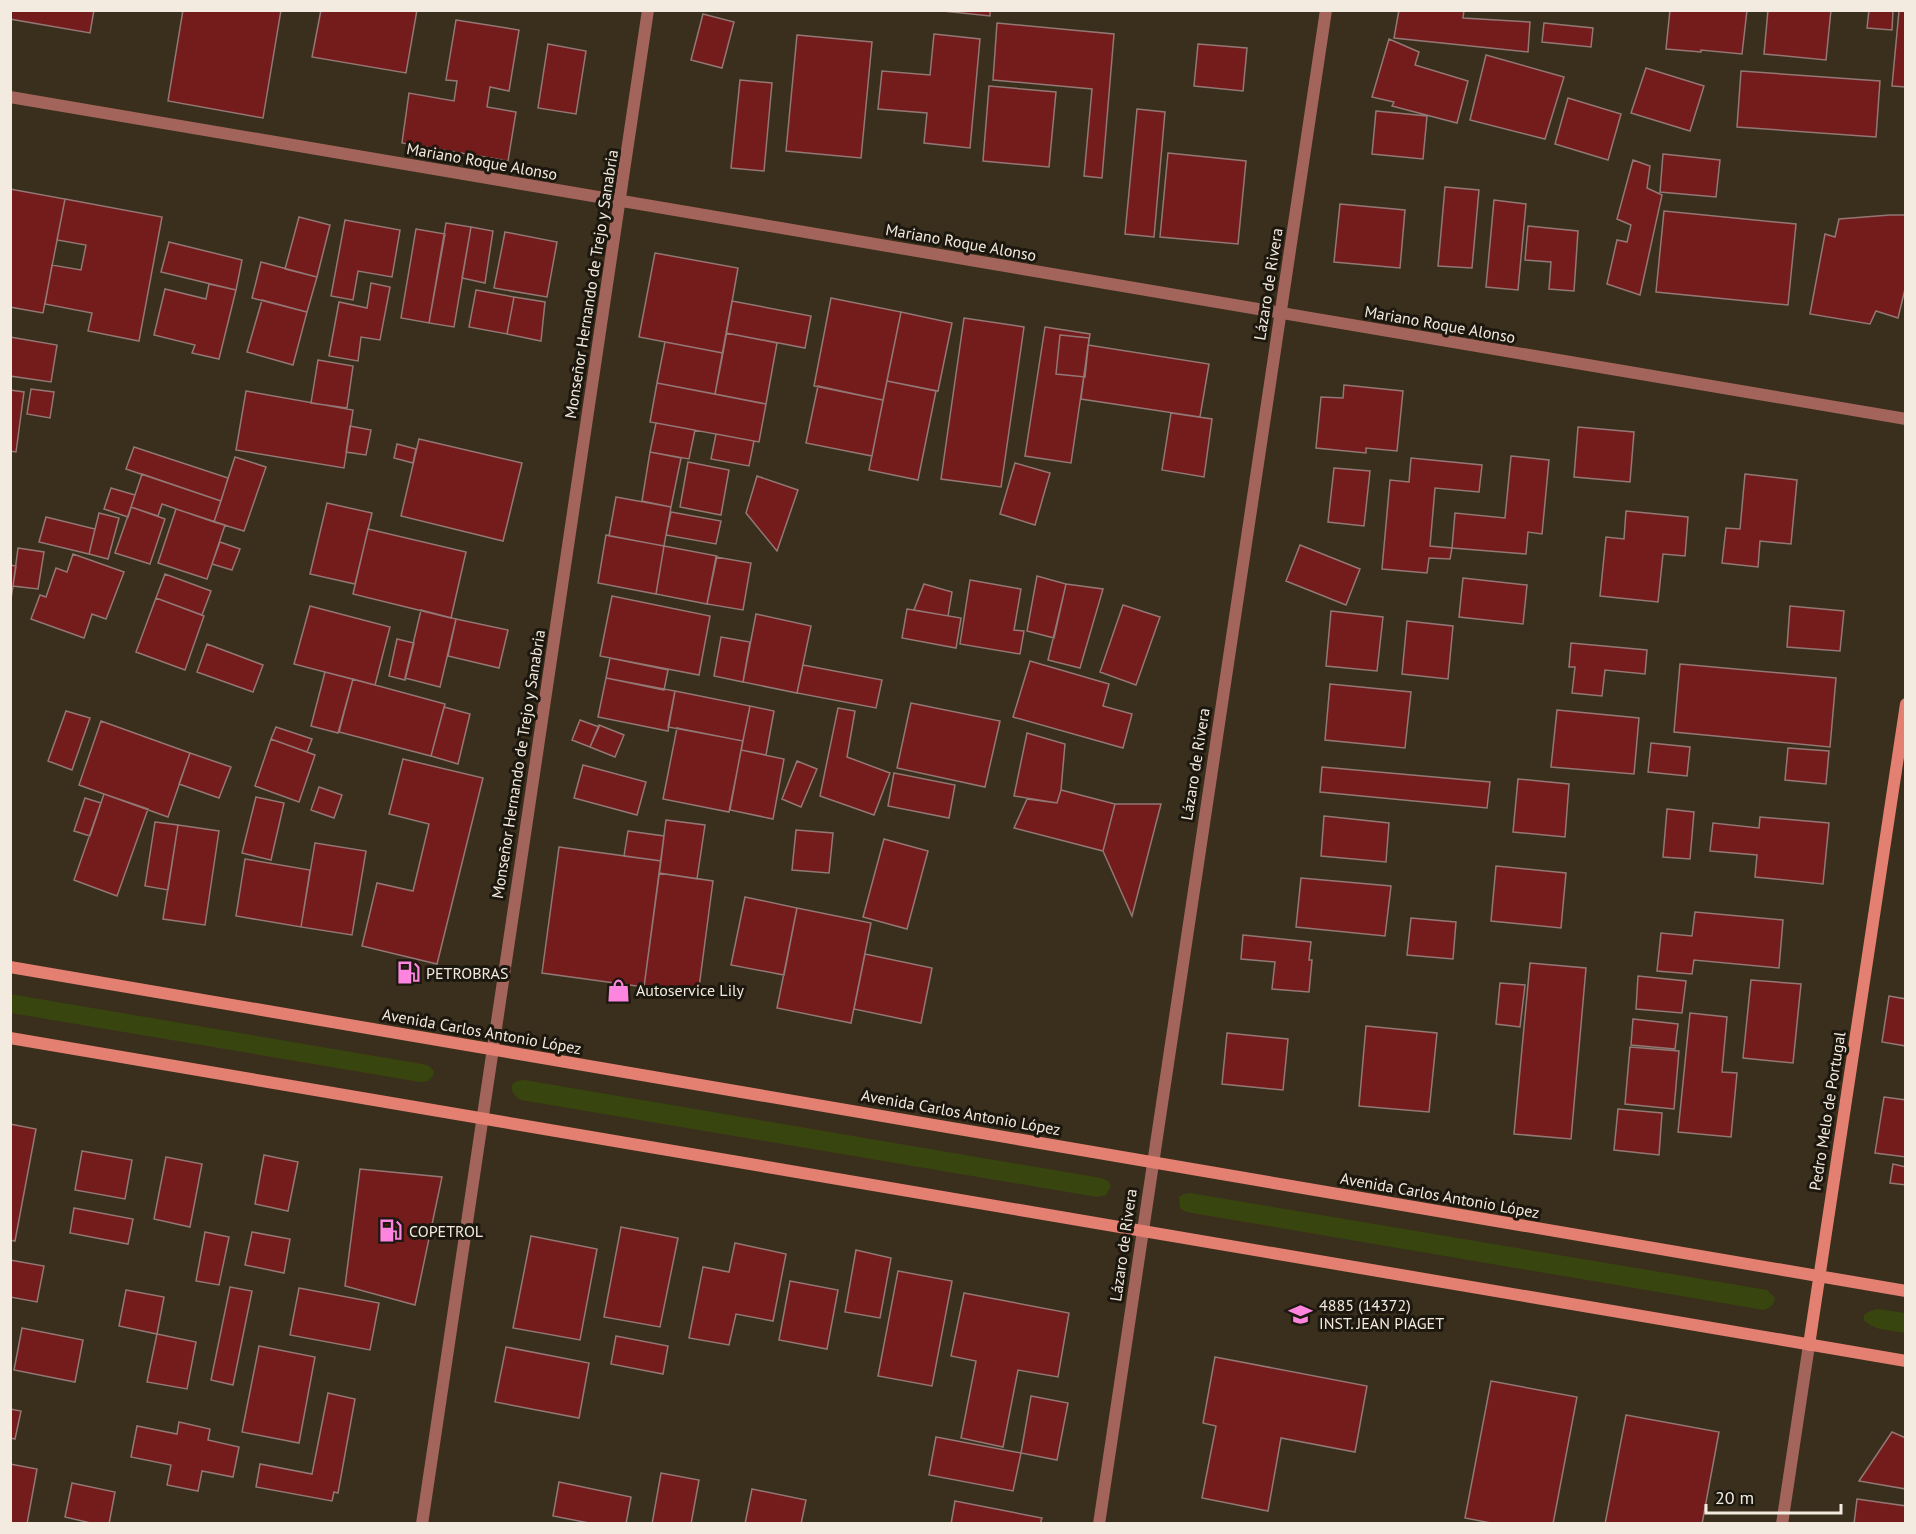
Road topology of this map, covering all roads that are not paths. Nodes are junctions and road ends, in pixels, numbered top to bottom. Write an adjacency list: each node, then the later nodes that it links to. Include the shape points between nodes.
1 (648, 10): 4 (street, Monseñor Hernando de Trejo y Sanabria)
2 (1326, 10): 5 (street, Lázaro de Rivera)
3 (10, 98): 4 (street, Mariano Roque Alonso)
4 (620, 201): 5 (street, Mariano Roque Alonso); 10 (street, Monseñor Hernando de Trejo y Sanabria)
5 (1280, 314): 6 (street, Mariano Roque Alonso); 12 (street, Lázaro de Rivera)
6 (1905, 419)
7 (1905, 704): 14 (main road, Pedro Melo de Portugal)
8 (10, 967): 10 (main road, Avenida Carlos Antonio López)
9 (10, 1038): 11 (main road)
10 (493, 1049): 11 (street, Monseñor Hernando de Trejo y Sanabria); 12 (main road, Avenida Carlos Antonio López)
11 (482, 1119): 13 (main road); 18 (street, Monseñor Hernando de Trejo y Sanabria)
12 (1152, 1162): 13 (street, Lázaro de Rivera); 14 (main road, Avenida Carlos Antonio López)
13 (1142, 1231): 16 (main road); 19 (street, Lázaro de Rivera)
14 (1819, 1276): 15 (main road, Avenida Carlos Antonio López); 16 (main road, Pedro Melo de Portugal)
15 (1905, 1291)
16 (1809, 1345): 17 (main road); 20 (street, Pedro Melo de Portugal)
17 (1905, 1361)
18 (422, 1524)
19 (1099, 1524)
20 (1782, 1524)

